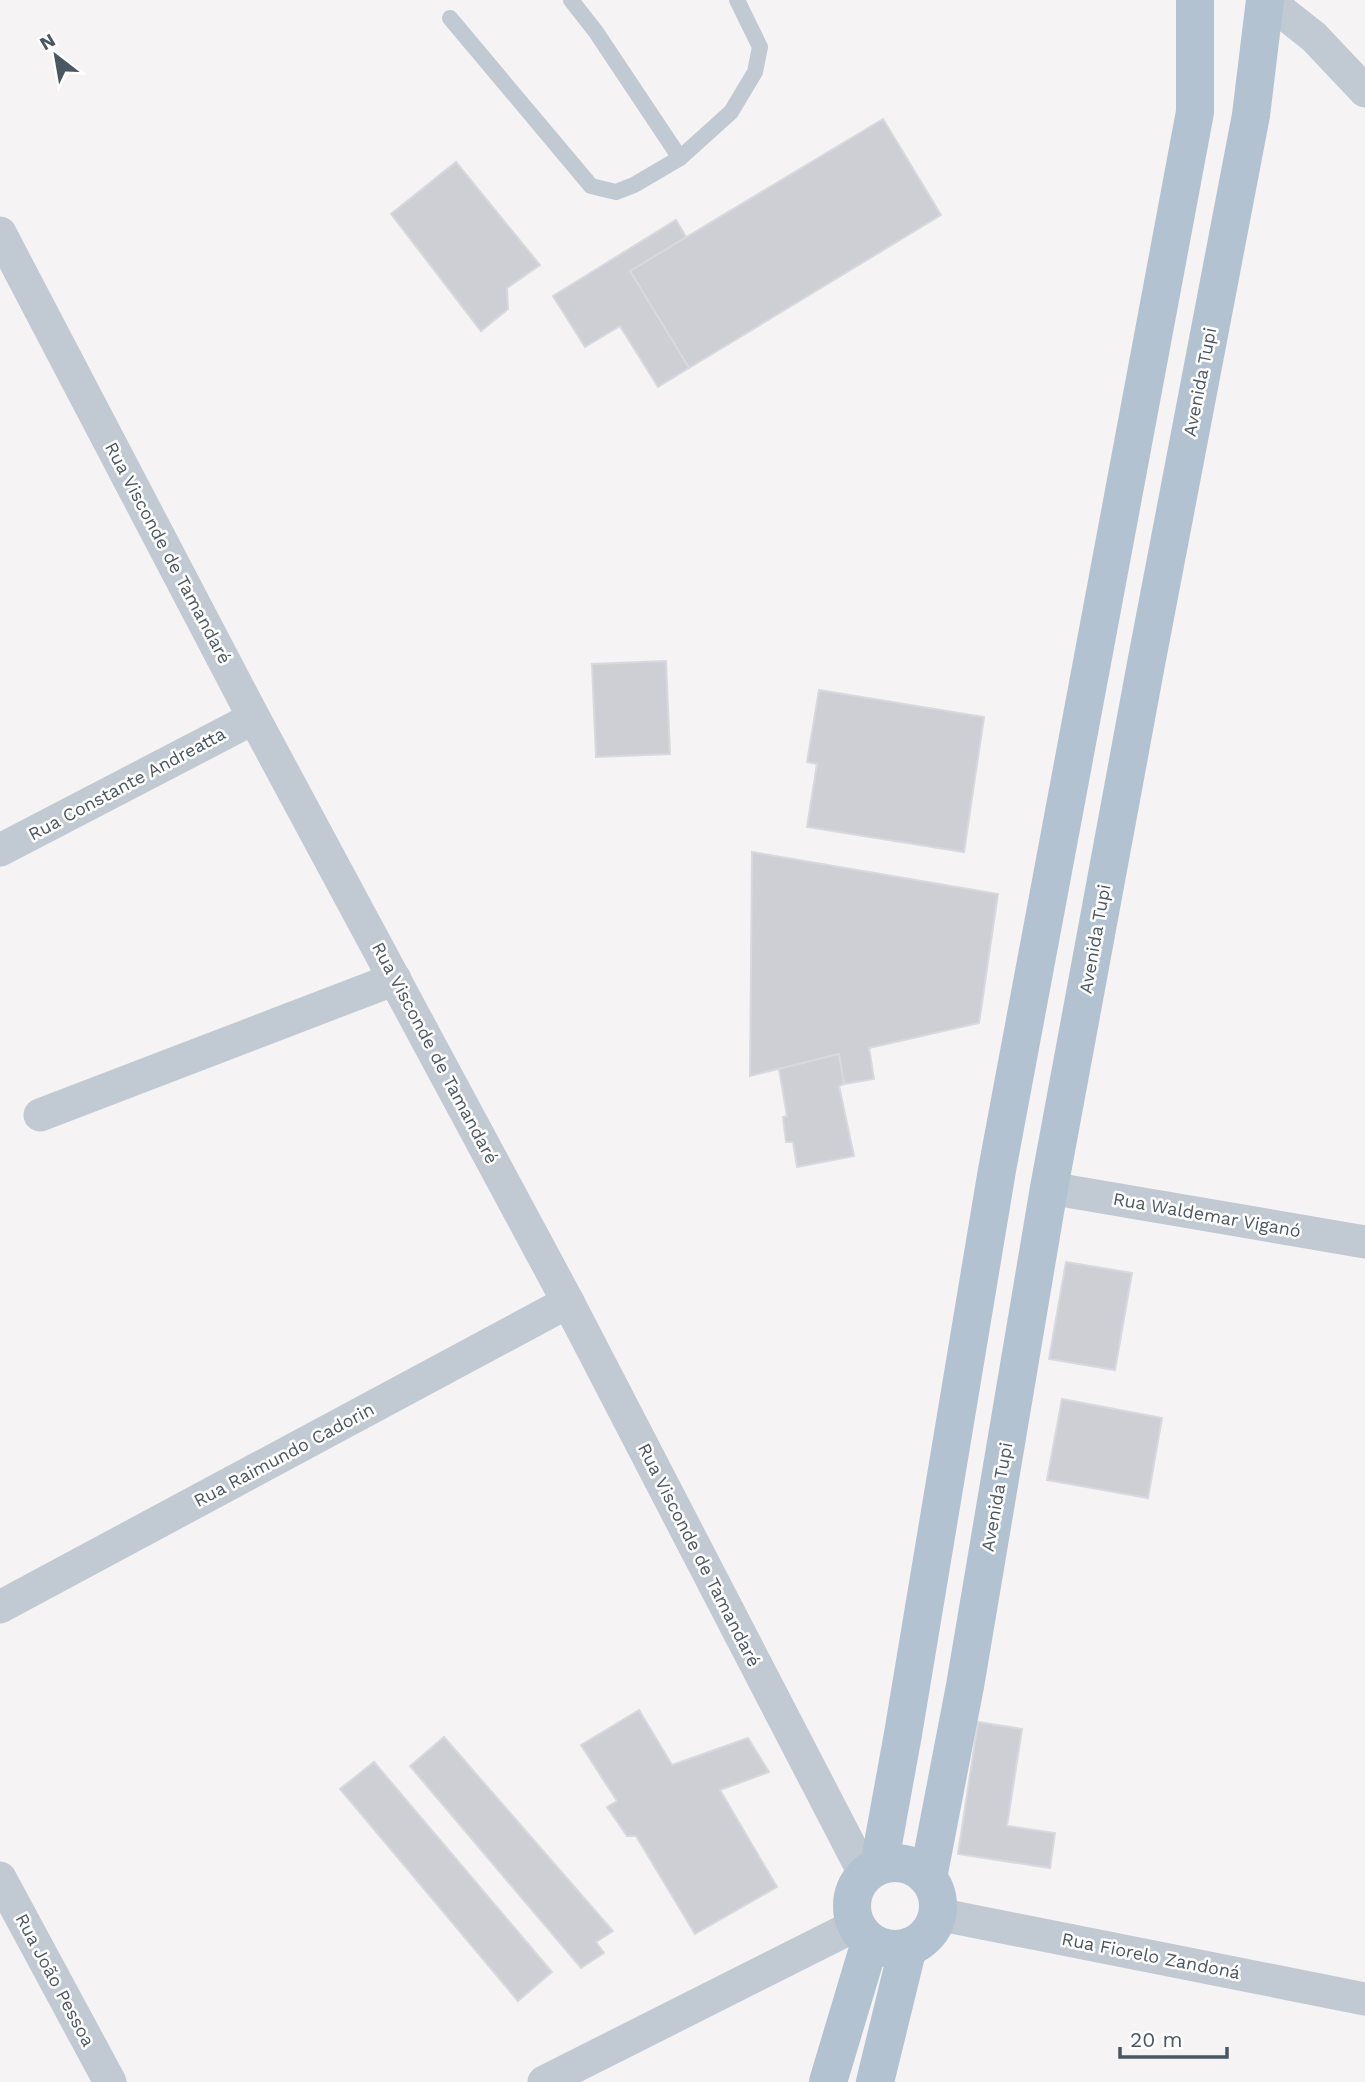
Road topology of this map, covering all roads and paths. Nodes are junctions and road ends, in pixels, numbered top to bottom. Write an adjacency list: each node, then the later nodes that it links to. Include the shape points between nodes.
1 (571, 0): 7 (lane)
2 (737, 0): 7 (lane, via 760,47 755,72 731,112)
3 (1195, 0): 17 (main road, via 1195,112 997,1170 903,1734)
4 (1266, 0): 6 (street, via 1314,37); 13 (main road, Avenida Tupi, via 1251,115)
5 (450, 18): 7 (lane, via 591,186 616,192)
6 (1365, 91)
7 (680, 158)
8 (0, 233): 9 (street, Rua Visconde de Tamandaré)
9 (254, 718): 10 (street, Rua Constante Andreatta); 11 (street, Rua Visconde de Tamandaré)
10 (0, 850)
11 (395, 979): 12 (street); 15 (street, Rua Visconde de Tamandaré)
12 (40, 1115)
13 (1049, 1188): 14 (street, Rua Waldemar Viganó); 19 (main road, Avenida Tupi)
14 (1365, 1242)
15 (569, 1302): 16 (street, Rua Raimundo Cadorin); 17 (street, Rua Visconde de Tamandaré)
16 (0, 1607)
17 (872, 1871): 19 (main road, via 892,1863 918,1870); 20 (main road, via 857,1886 853,1898 852,1912)
18 (0, 1878): 23 (street, Rua João Pessoa)
19 (932, 1896): 21 (main road, via 932,1928); 22 (street, Rua Fiorelo Zandoná)
20 (863, 1933): 21 (main road, via 889,1949); 24 (street); 25 (main road)
21 (908, 1947): 26 (main road)
22 (1365, 1999)
23 (110, 2082)
24 (544, 2082)
25 (828, 2082)
26 (875, 2082)

